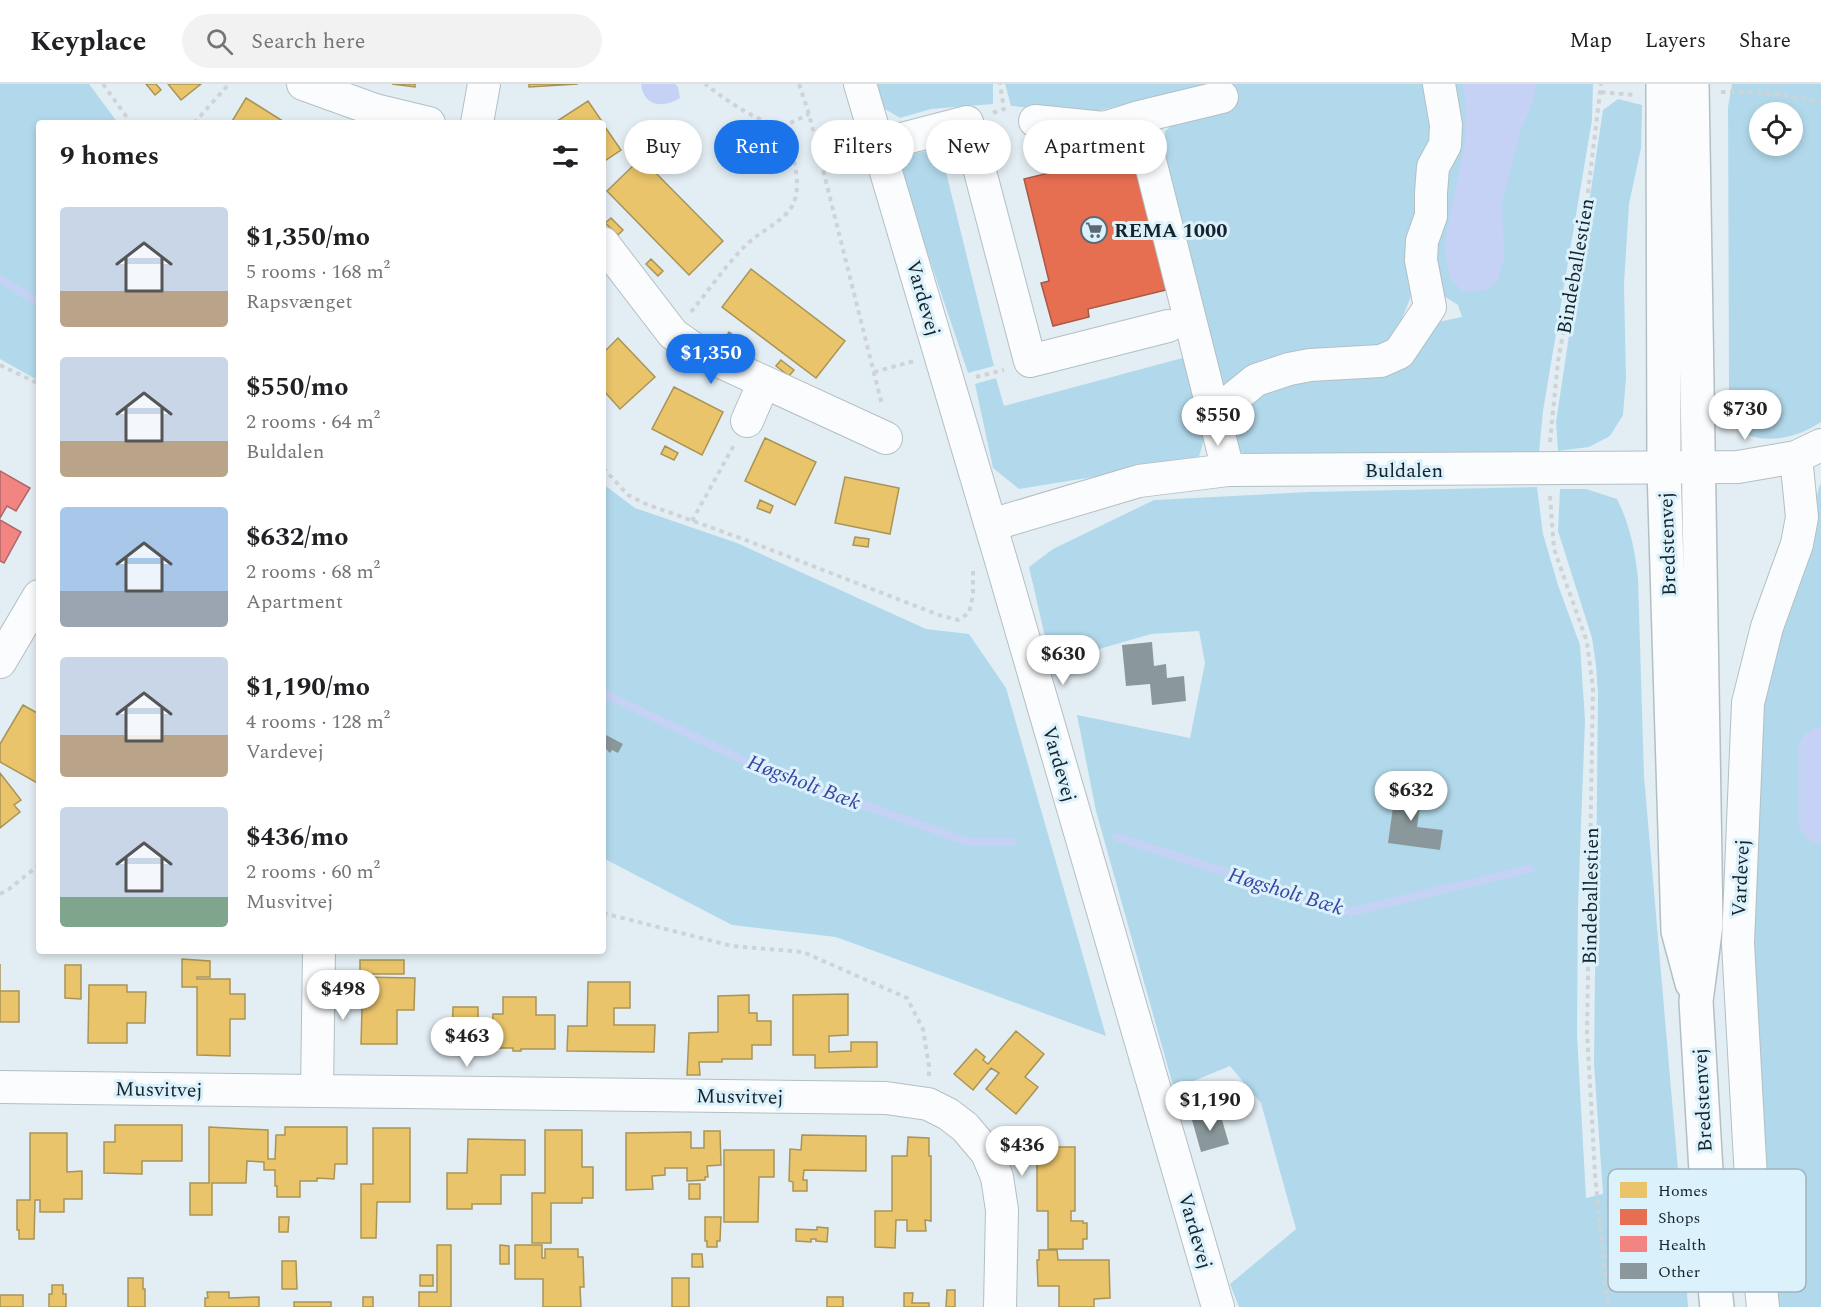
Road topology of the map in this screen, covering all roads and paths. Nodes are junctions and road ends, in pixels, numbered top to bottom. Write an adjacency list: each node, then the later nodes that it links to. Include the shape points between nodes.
1 (103, 84): 17 (path)
2 (229, 84): 18 (path)
3 (303, 84): 19 (street, via 375,110)
4 (484, 84): 20 (street)
5 (705, 84): 21 (path)
6 (799, 84): 15 (path)
7 (860, 84): 23 (street, Vardevej)
8 (1439, 84): 38 (street, via 1446,125 1444,145 1434,167 1431,216 1422,241 1421,260 1430,307 1399,353 1381,361 1289,369 1256,380)
9 (1601, 84): 12 (path, Bindeballestien)
10 (1705, 88): 14 (path, via 1768,92); 44 (highway, Bredstenvej)
11 (1651, 90): 12 (path); 43 (highway, Bredstenvej)
12 (1601, 92): 41 (path, Bindeballestien, via 1586,209 1558,361)
13 (1222, 97): 16 (street)
14 (1821, 103)
15 (809, 114): 22 (path); 34 (path)
16 (1139, 117): 24 (street); 38 (street)
17 (129, 120)
18 (197, 120)
19 (417, 120)
20 (478, 120)
21 (760, 120)
22 (797, 120)
23 (871, 120)
24 (1129, 120)
25 (914, 136): 32 (street, via 967,122)
26 (795, 174): 30 (path, via 798,192 788,213 743,248)
27 (887, 174): 31 (street, Vardevej)
28 (606, 247): 30 (street)
29 (1168, 326): 32 (street)
30 (673, 334): 35 (street, via 697,351)
31 (940, 355): 34 (path); 37 (street, Vardevej)
32 (1030, 361): 37 (path)
33 (0, 365): 36 (path)
34 (874, 372): 40 (path, via 887,424)
35 (764, 382): 39 (street); 40 (street)
36 (36, 383)
37 (949, 384): 49 (street, Vardevej)
38 (1214, 414): 45 (street)
39 (747, 421): 48 (path)
40 (886, 438)
41 (1549, 448)
42 (1809, 451): 44 (street, Buldalen, via 1738,467); 62 (street, Vardevej, via 1797,544 1767,627 1748,703 1738,931)
43 (1664, 468): 44 (street, Buldalen); 45 (street, Buldalen); 57 (highway, Bredstenvej, via 1678,932)
44 (1698, 468): 57 (highway, Bredstenvej, via 1706,924)
45 (1228, 470): 49 (street, Buldalen, via 1139,481)
46 (606, 471): 48 (path, via 628,495)
47 (1549, 489): 67 (path, Bindeballestien, via 1554,549 1587,642 1593,689 1587,1030)
48 (692, 521): 50 (path, via 958,620 969,613 973,567)
49 (991, 525): 50 (street, Vardevej)
50 (1000, 557): 66 (street, Vardevej)
51 (36, 601): 52 (street)
52 (0, 662)
53 (36, 866): 54 (path)
54 (0, 894)
55 (606, 914): 60 (path, via 732,946 803,952 906,998 922,1029 929,1066)
56 (319, 954): 59 (street)
57 (1696, 1000): 61 (highway, Bredstenvej)
58 (0, 1087): 59 (street, Musvitvej)
59 (317, 1091): 60 (street, Musvitvej, via 886,1098)
60 (928, 1104): 65 (street, Musvitvej, via 965,1127 987,1153 997,1176 1002,1210)
61 (1706, 1169)
62 (1751, 1169)
63 (1715, 1292): 68 (highway, Bredstenvej)
64 (1762, 1292): 69 (street, Vardevej)
65 (1000, 1307)
66 (1218, 1307)
67 (1608, 1307)
68 (1717, 1307)
69 (1763, 1307)

